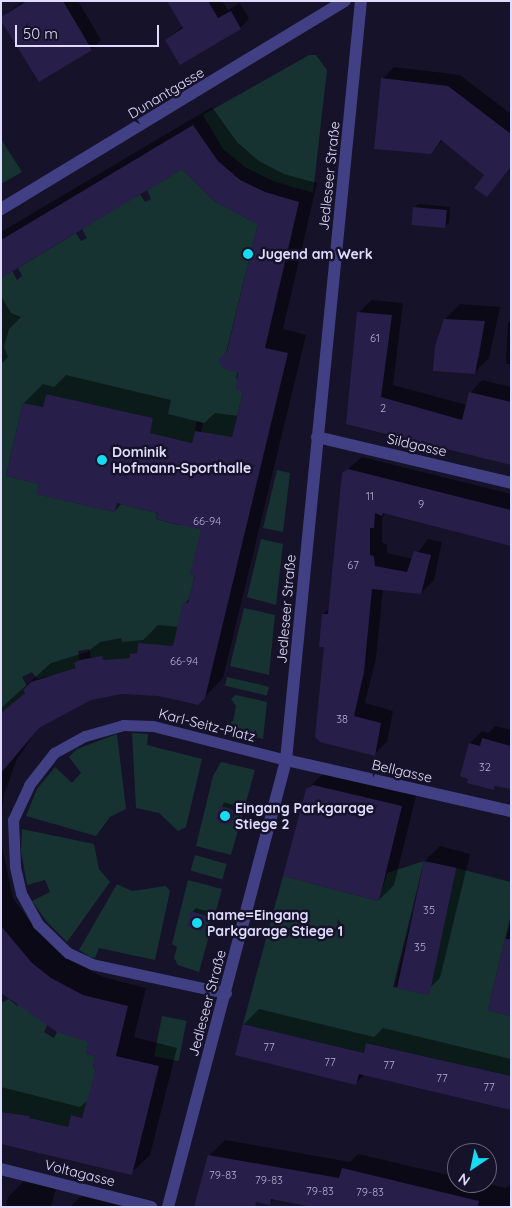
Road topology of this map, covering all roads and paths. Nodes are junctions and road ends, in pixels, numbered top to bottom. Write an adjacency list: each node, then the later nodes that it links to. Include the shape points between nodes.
1 (345, 1): 3 (street, Dunantgasse)
2 (361, 1): 4 (street, Jedleseer Straße)
3 (1, 210)
4 (317, 437): 5 (street, Sildgasse); 6 (street, Jedleseer Straße)
5 (511, 483)
6 (286, 760): 7 (street, Bellgasse); 9 (lane, Karl-Seitz-Platz, via 154,726 123,725 85,736 54,753 29,785); 10 (street, Jedleseer Straße)
7 (511, 811)
8 (1, 817): 9 (lane)
9 (13, 820): 10 (lane, Karl-Seitz-Platz, via 15,866 21,893 38,924 68,953 92,964)
10 (226, 993): 13 (street, Jedleseer Straße)
11 (1, 1169): 12 (street, Voltagasse)
12 (151, 1207)
13 (168, 1207)

